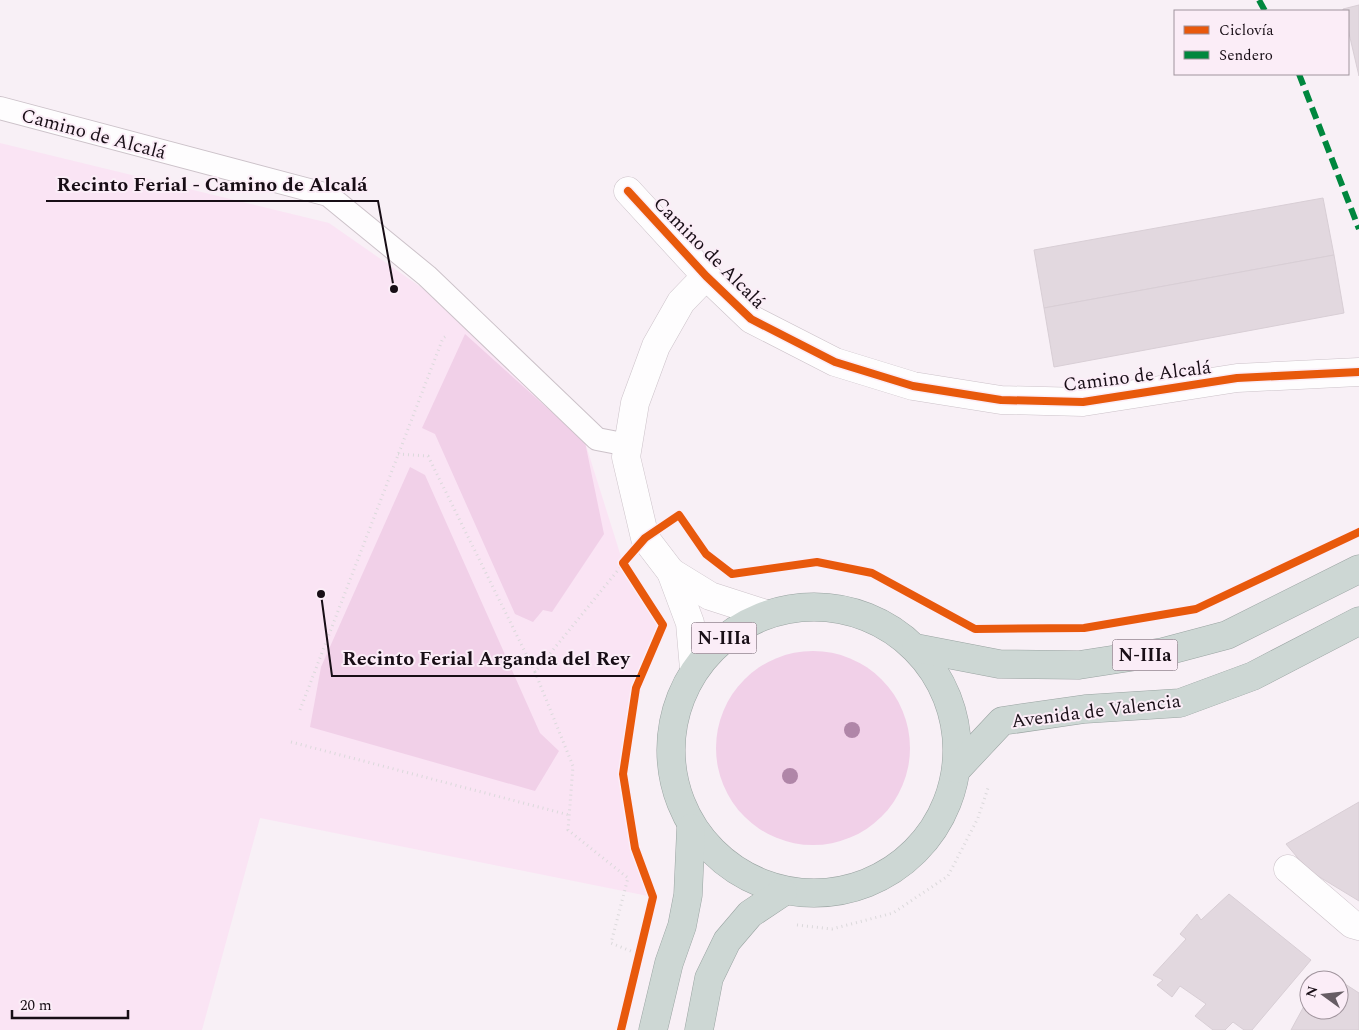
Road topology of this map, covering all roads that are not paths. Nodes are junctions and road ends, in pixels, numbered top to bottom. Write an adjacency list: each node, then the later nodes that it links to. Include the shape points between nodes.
1 (0, 108): 5 (lane, Camino de Alcalá, via 328,195 427,276 597,439)
2 (628, 191): 3 (street, Camino de Alcalá)
3 (706, 276): 4 (street, Camino de Alcalá, via 751,319 835,362 913,386 1002,400 1083,402 1237,378); 5 (street, Camino de Alcalá, via 680,302 656,346 635,403)
4 (1359, 372)
5 (628, 445): 7 (street, Camino de Alcalá, via 626,457 645,538)
6 (1359, 569): 10 (highway, N-IIIa, via 1227,635 1163,652 1079,665 999,664)
7 (671, 572): 8 (street, Camino de Alcalá, via 710,596); 11 (street, Camino de Alcalá, via 690,623)
8 (766, 614): 10 (highway, N-IIIa, via 818,606 871,617); 11 (highway, N-IIIa, via 726,636)
9 (1359, 620): 12 (highway, Avenida de Valencia / N-IIIa, via 1253,676 1180,703 1085,709 1002,721)
10 (916, 648): 12 (highway, N-IIIa, via 942,683 956,725)
11 (694, 669): 13 (highway, N-IIIa, via 672,720 671,776)
12 (957, 769): 15 (highway, N-IIIa, via 942,815 926,838 915,853 876,881 830,894)
13 (692, 828): 15 (highway, N-IIIa, via 731,869); 17 (highway, N-IIIa, via 688,895)
14 (1288, 869): 16 (street, via 1352,924)
15 (783, 892): 18 (highway, via 750,914 726,941 709,978)
16 (1359, 926)
17 (653, 1030)
18 (699, 1030)

